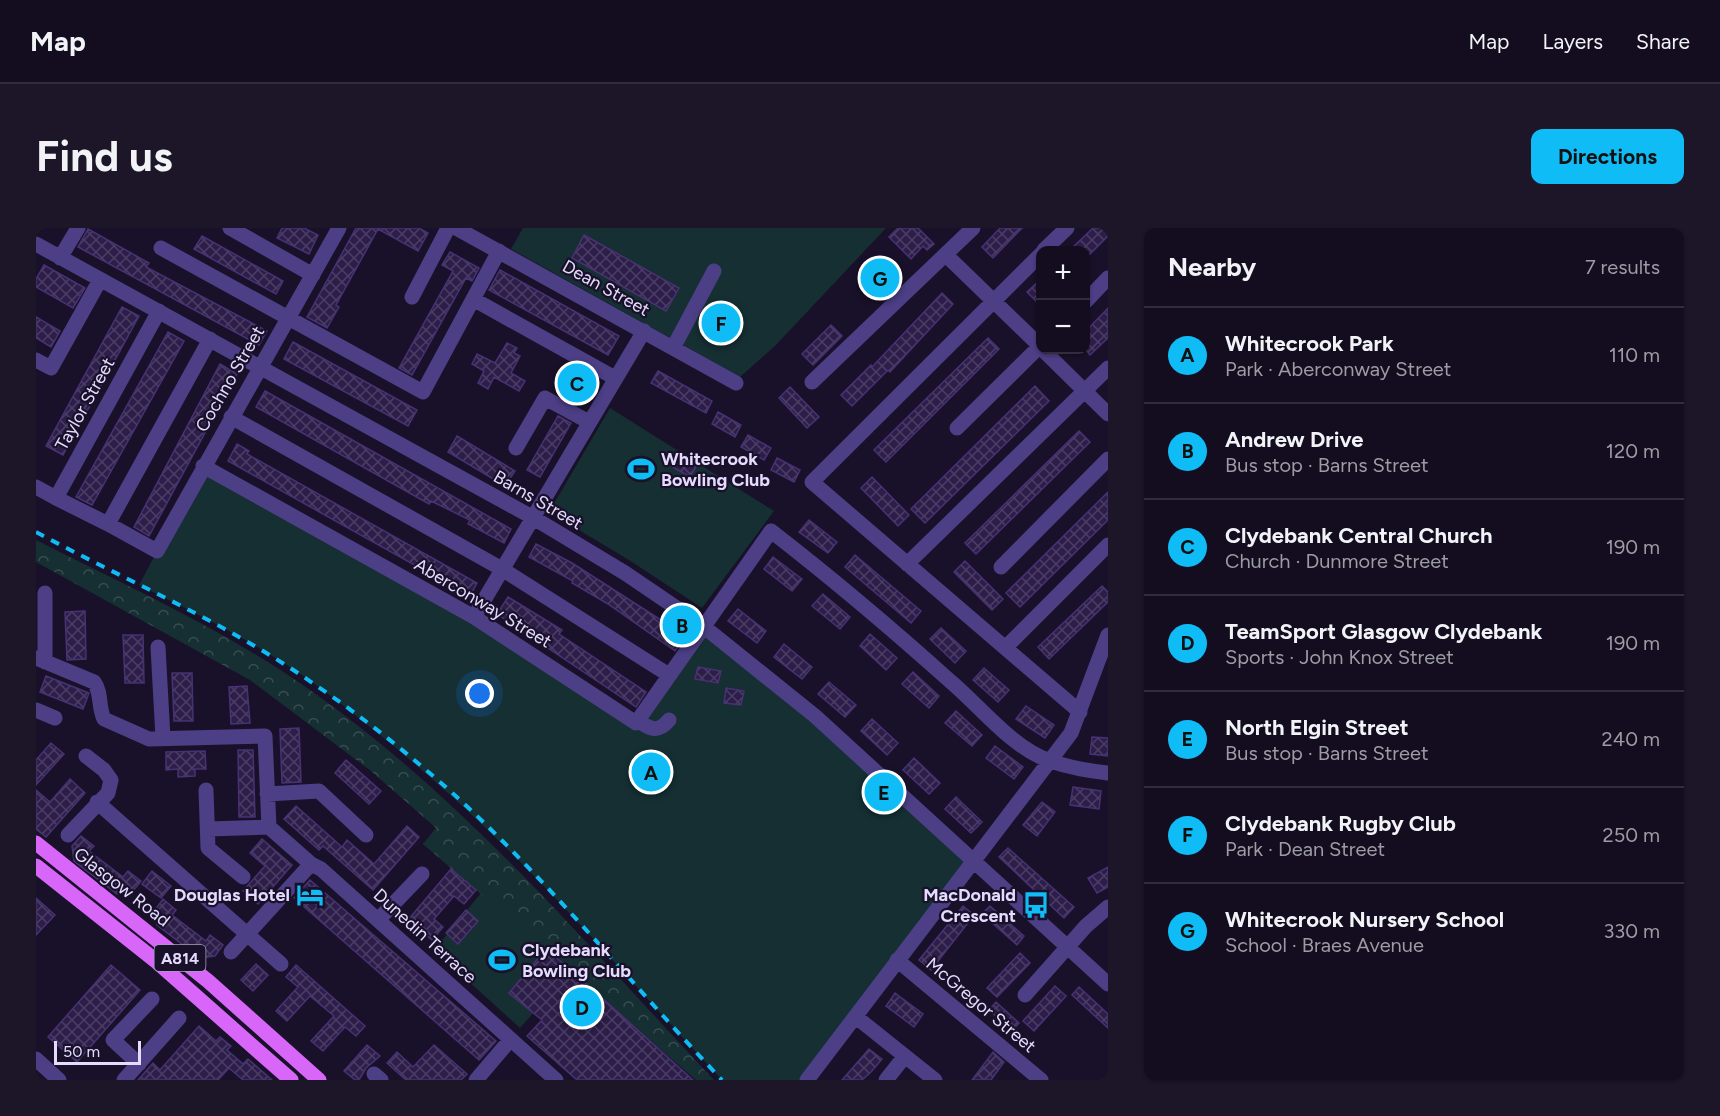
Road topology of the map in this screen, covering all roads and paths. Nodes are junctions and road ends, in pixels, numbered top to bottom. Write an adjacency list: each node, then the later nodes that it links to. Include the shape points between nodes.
1 (78, 228): 13 (street)
2 (230, 228): 16 (street)
3 (339, 228): 16 (street, Cochno Street)
4 (448, 228): 19 (street)
5 (456, 228): 11 (street, Dean Street)
6 (973, 228): 12 (street)
7 (1067, 228): 9 (street)
8 (36, 244): 13 (street, Barns Street)
9 (1048, 246)
10 (161, 248): 24 (street)
11 (499, 251): 20 (street); 25 (street, Dean Street)
12 (946, 255): 21 (street); 35 (street)
13 (60, 258): 18 (street, Barns Street)
14 (1036, 259): 21 (street)
15 (714, 271): 28 (street)
16 (313, 275): 24 (street, Cochno Street)
17 (1108, 278): 22 (street)
18 (100, 280): 23 (street, Barns Street); 31 (street, via 51,368)
19 (412, 297)
20 (473, 299): 24 (street, via 423,392); 34 (street)
21 (993, 300): 27 (street); 50 (street, via 812,482)
22 (1087, 300)
23 (159, 310): 26 (street, Barns Street); 46 (street, Taylor Street)
24 (288, 318): 32 (street, Cochno Street)
25 (644, 331): 28 (street, Dean Street); 34 (street)
26 (210, 339): 32 (street, Barns Street); 48 (street)
27 (1036, 342)
28 (673, 348): 36 (street, Dean Street)
29 (1036, 352): 41 (street)
30 (1048, 354): 37 (street)
31 (36, 360)
32 (259, 366): 39 (street, Cochno Street); 47 (street, Barns Street)
33 (1108, 368): 37 (street)
34 (615, 378): 40 (street)
35 (812, 382)
36 (736, 383)
37 (1085, 391): 38 (street); 50 (street)
38 (1108, 414)
39 (231, 417): 44 (street, Cochno Street); 52 (street)
40 (589, 422): 42 (street, via 545,398); 47 (street)
41 (957, 428)
42 (516, 448)
43 (1108, 459): 51 (street)
44 (203, 466): 48 (street, Cochno Street, via 157,551); 54 (street, Aberconway Street)
45 (36, 488): 46 (street)
46 (56, 498): 48 (street)
47 (532, 517): 52 (street); 55 (street, Barns Street)
48 (108, 524)
49 (1108, 545): 58 (street)
50 (907, 564): 58 (street)
51 (1001, 567)
52 (502, 569): 54 (street); 60 (street)
53 (45, 593): 59 (street)
54 (474, 617): 64 (street, Aberconway Street, via 636,723)
55 (703, 626): 60 (street); 68 (street, via 771,531 828,575 1003,730); 78 (street, Barns Street, via 814,716)
56 (1108, 635): 62 (street)
57 (158, 647): 66 (street)
58 (1006, 647): 62 (street)
59 (39, 662): 66 (street, via 94,682 99,689 104,719 149,739)
60 (669, 675): 64 (street)
61 (36, 710): 63 (street)
62 (1080, 712): 68 (street, via 1071,733)
63 (55, 718)
64 (638, 720): 65 (street, Aberconway Street, via 647,729 655,730)
65 (669, 720)
66 (163, 738): 71 (street, via 265,736)
67 (86, 756): 72 (street, via 111,780 108,793)
68 (1050, 761): 69 (street); 78 (street)
69 (1108, 773)
70 (206, 790): 74 (street)
71 (267, 794): 73 (street); 76 (street, via 320,791)
72 (98, 802): 75 (street); 85 (street)
73 (269, 827): 74 (street); 79 (street, Dunedin Terrace)
74 (208, 830): 82 (street, via 208,848)
75 (68, 835)
76 (366, 835)
77 (36, 843): 102 (main road, Glasgow Road / A814, via 208,981)
78 (973, 860): 86 (street, Barns Street); 88 (street)
79 (311, 864): 84 (street, Dunedin Terrace); 85 (street)
80 (36, 866): 101 (main road, Glasgow Road / A814, via 156,961)
81 (422, 874): 84 (street)
82 (243, 878)
83 (1108, 907): 86 (street)
84 (378, 920): 95 (street, Dunedin Terrace)
85 (246, 933): 87 (street); 89 (street)
86 (1067, 947): 90 (street, Barns Street); 91 (street)
87 (231, 952)
88 (897, 960): 93 (street); 108 (street, McGregor Street)
89 (281, 964)
90 (1108, 984)
91 (1025, 995)
92 (152, 999): 98 (street, via 113,1040)
93 (856, 1017): 96 (street); 105 (street)
94 (179, 1018): 98 (street)
95 (510, 1040): 103 (street); 104 (street, Dunedin Terrace)
96 (905, 1056): 106 (street); 107 (street)
97 (36, 1059): 99 (street)
98 (139, 1064): 100 (street)
99 (59, 1080)
100 (124, 1080)
101 (291, 1080)
102 (319, 1080)
103 (476, 1080)
104 (556, 1080)
105 (807, 1080)
106 (886, 1080)
107 (935, 1080)
108 (1041, 1080)

